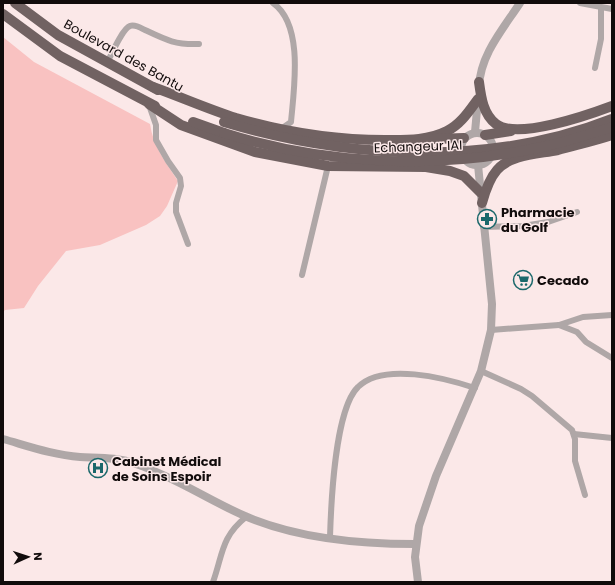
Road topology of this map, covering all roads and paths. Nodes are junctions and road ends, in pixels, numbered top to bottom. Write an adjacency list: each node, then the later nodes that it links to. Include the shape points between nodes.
1 (15, 3): 9 (highway, Boulevard des Bantu, via 58,35)
2 (273, 3): 19 (street, via 279,7 289,22 294,55 291,122)
3 (520, 3): 11 (street, via 486,54)
4 (580, 3): 5 (street)
5 (601, 8): 6 (street); 10 (street, via 601,39)
6 (612, 9)
7 (3, 14): 14 (highway, via 60,56)
8 (199, 44): 9 (street, via 169,42 137,26 130,26 125,30)
9 (107, 63): 12 (highway, Boulevard des Bantu)
10 (595, 68)
11 (479, 82): 13 (street); 20 (highway, via 484,108 490,118 503,128)
12 (153, 87): 17 (highway, Boulevard des Bantu); 19 (highway, via 236,118)
13 (478, 103): 21 (street); 25 (highway, via 452,128)
14 (149, 104): 18 (highway, Echangeur IAI, bridge, via 199,125 281,148 331,157 410,161 520,151 563,142); 30 (highway, via 181,125 222,141 271,156); 35 (street, via 156,125 156,140 180,178 181,186 176,207)
15 (612, 106): 20 (highway, via 554,124)
16 (612, 118): 17 (highway, Echangeur IAI, bridge, via 559,135 505,146 441,152 368,151 321,145 268,135)
17 (224, 122)
18 (612, 127)
19 (281, 128): 25 (highway, via 340,138)
20 (515, 131): 22 (highway)
21 (475, 132): 22 (street); 24 (street)
22 (485, 135): 27 (street, via 493,146)
23 (612, 135): 26 (highway)
24 (464, 138): 25 (highway); 28 (street, via 461,153)
25 (424, 139)
26 (527, 155): 27 (highway); 32 (highway, via 503,164 496,170)
27 (489, 160): 29 (street)
28 (468, 162): 29 (street); 31 (highway)
29 (478, 165): 32 (street)
30 (328, 166): 31 (highway); 36 (street)
31 (426, 167): 32 (highway, via 458,173 470,181)
32 (481, 198): 34 (street)
33 (577, 212): 34 (street, via 548,222 523,226)
34 (483, 227): 39 (street, via 492,304)
35 (188, 244)
36 (302, 275)
37 (612, 315): 38 (street, via 583,317)
38 (559, 325): 39 (street); 40 (street, via 577,332 586,342)
39 (492, 330): 41 (street)
40 (612, 358)
41 (481, 371): 42 (street); 43 (street, via 532,396)
42 (475, 388): 48 (street, via 448,380 401,374 372,377 358,387 346,408 342,426 331,494); 49 (street, via 436,476)
43 (574, 434): 44 (street); 46 (street, via 576,461)
44 (612, 438)
45 (3, 439): 47 (street, via 51,453 119,459 135,463)
46 (586, 495)
47 (246, 517): 48 (street, via 286,530); 50 (street, via 233,528 224,544)
48 (330, 538): 49 (street)
49 (415, 544): 51 (street, via 414,557)
50 (213, 582)
51 (418, 582)

